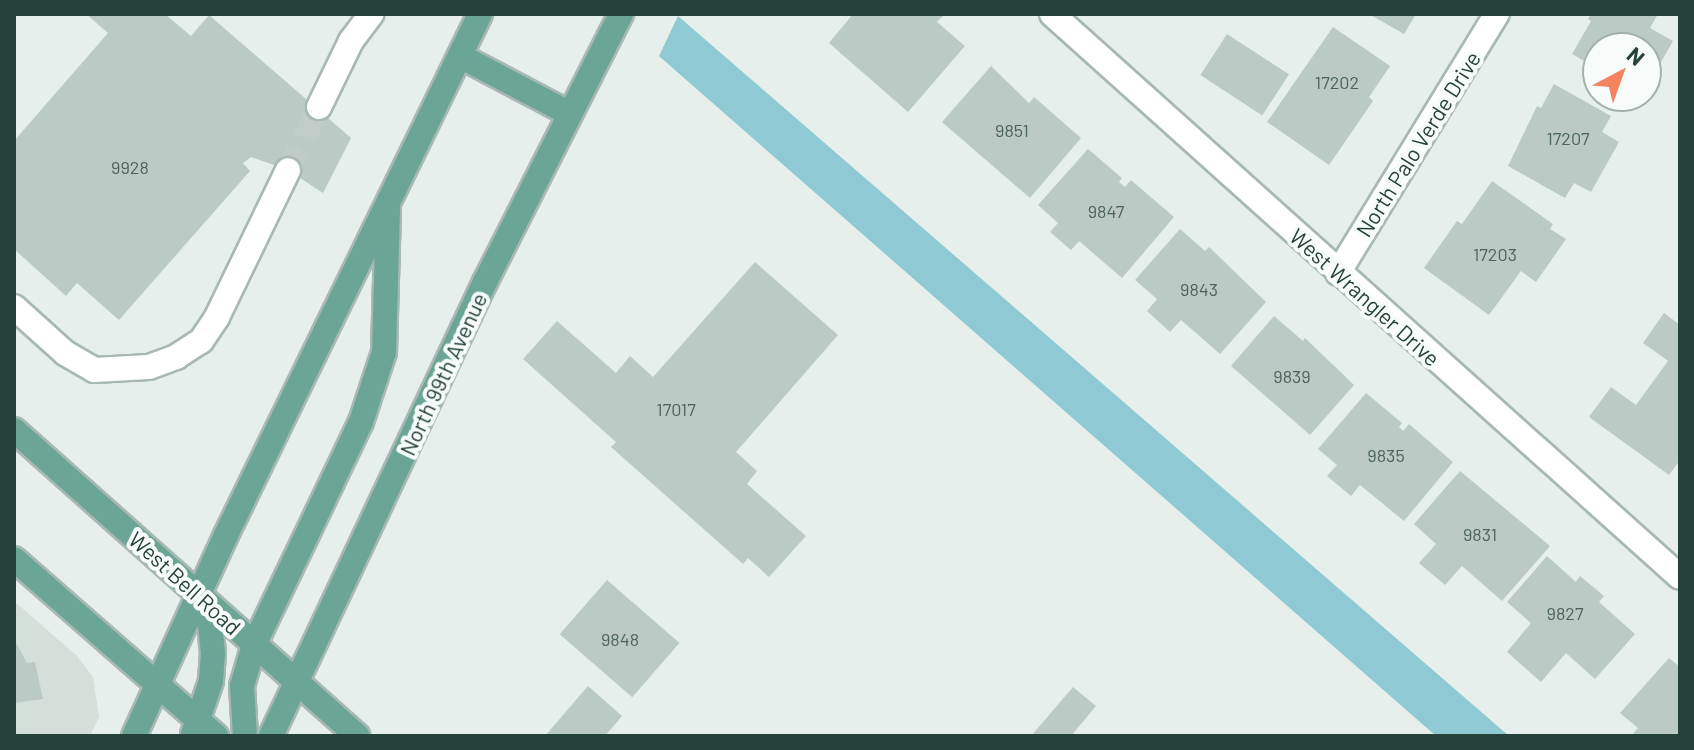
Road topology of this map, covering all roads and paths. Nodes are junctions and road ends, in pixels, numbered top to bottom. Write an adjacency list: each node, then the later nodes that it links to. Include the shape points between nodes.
1 (371, 14): 7 (street, via 351,41)
2 (480, 14): 6 (main road)
3 (621, 14): 8 (main road, North 99th Avenue)
4 (1052, 14): 11 (street, West Wrangler Drive)
5 (1497, 14): 11 (street, North Palo Verde Drive)
6 (460, 56): 8 (main road); 10 (main road)
7 (319, 107)
8 (570, 114): 18 (main road, North 99th Avenue)
9 (288, 170): 12 (street, via 217,317 201,341 176,357 149,367 94,370 65,353)
10 (388, 198): 16 (main road); 17 (main road, via 384,352 361,422)
11 (1338, 273): 15 (street, West Wrangler Drive)
12 (14, 307)
13 (14, 430): 16 (main road, West Bell Road)
14 (14, 559): 19 (main road)
15 (1680, 577)
16 (199, 595): 17 (main road, West Bell Road); 19 (main road); 20 (main road, via 213,653)
17 (254, 645): 18 (main road, West Bell Road); 22 (main road, via 242,686)
18 (296, 682): 23 (main road, North 99th Avenue); 24 (main road, West Bell Road)
19 (158, 685): 20 (main road); 21 (main road)
20 (203, 731)
21 (134, 736)
22 (245, 736)
23 (271, 736)
24 (357, 736)

